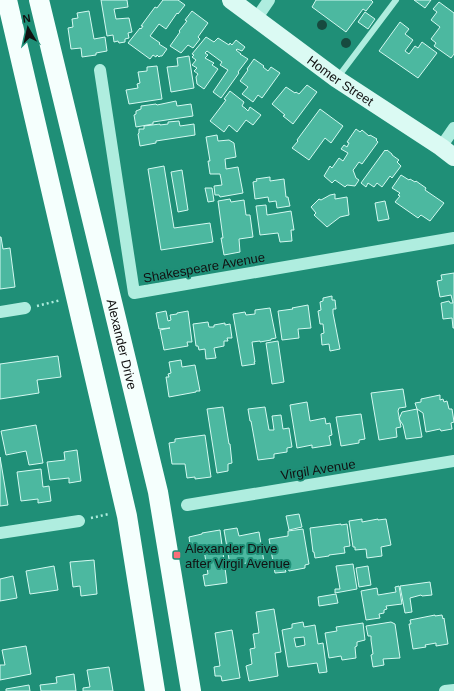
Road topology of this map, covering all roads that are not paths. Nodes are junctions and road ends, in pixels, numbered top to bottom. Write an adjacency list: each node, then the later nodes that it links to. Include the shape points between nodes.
1 (7, 0): 20 (main road, via 127,516)
2 (39, 0): 18 (main road, Alexander Drive, via 158,492)
3 (231, 0): 6 (street, Homer Street)
4 (269, 0): 6 (street)
5 (396, 0): 8 (lane)
6 (256, 19): 8 (street, Homer Street)
7 (100, 70): 11 (street, Shakespeare Avenue, via 134,293)
8 (337, 79): 10 (street, Homer Street)
9 (454, 128): 10 (street)
10 (447, 152)
11 (454, 238)
12 (25, 308): 13 (street)
13 (0, 312)
14 (454, 461): 15 (street, Virgil Avenue)
15 (187, 505)
16 (79, 521): 17 (street)
17 (0, 534)
18 (188, 685)
19 (454, 690): 21 (street)
20 (155, 691)
21 (445, 691)

